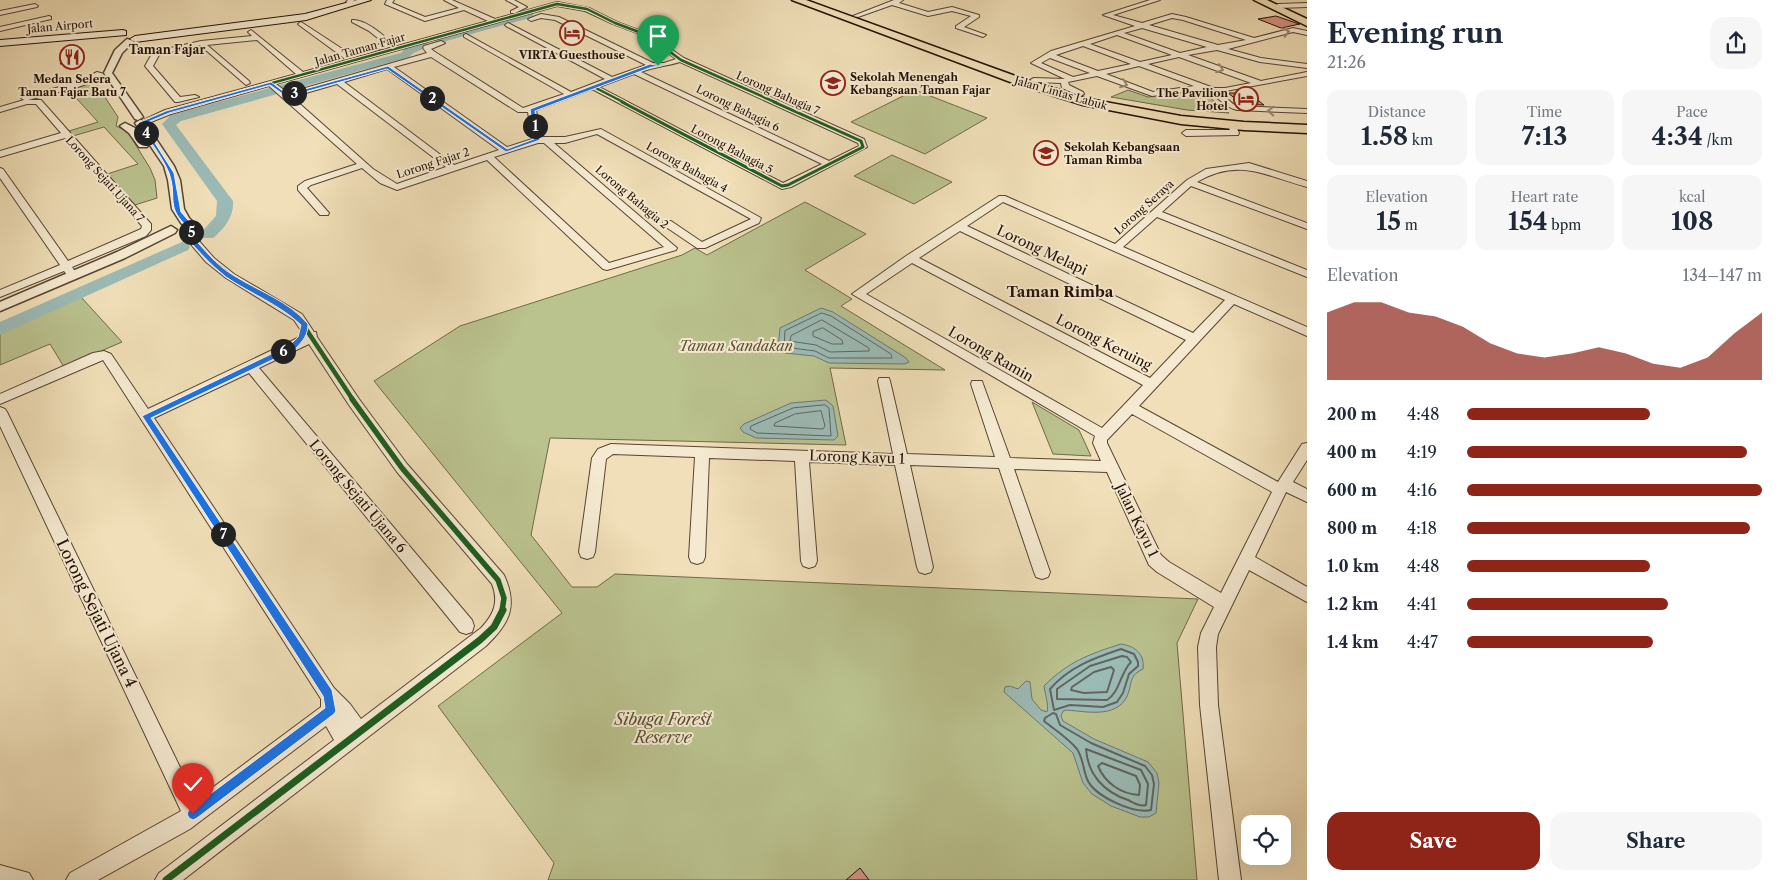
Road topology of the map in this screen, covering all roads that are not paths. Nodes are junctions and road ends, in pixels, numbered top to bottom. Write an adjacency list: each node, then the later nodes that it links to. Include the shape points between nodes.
1 (30, 0): 15 (street)
2 (367, 0): 36 (main road, Jalan Airport, via 306,17)
3 (391, 0): 17 (street, via 387,2 421,18)
4 (447, 0): 17 (street)
5 (509, 0): 21 (street, via 524,8)
6 (798, 0): 87 (main road, Jalan Lintas Labuk, via 1057,94 1175,120)
7 (811, 0): 19 (main road, Jalan Lintas Labuk)
8 (900, 0): 12 (street)
9 (1157, 0): 29 (street, via 1106,15)
10 (1261, 0): 16 (highway); 25 (highway)
11 (352, 1): 36 (main road, Jalan Airport, via 287,16)
12 (893, 3): 19 (street); 34 (street, via 928,14 952,9 977,16 958,27)
13 (557, 4): 24 (street, Jalan Taman Fajar); 53 (street, Lorong Bahagia 7, via 588,9 647,35)
14 (1307, 5): 16 (street)
15 (35, 6): 18 (street); 30 (street, via 49,18)
16 (1278, 6): 25 (highway)
17 (465, 8): 21 (street)
18 (0, 13)
19 (856, 16): 68 (main road, Jalan Lintas Labuk)
20 (1177, 16): 23 (street); 39 (street)
21 (488, 19): 24 (street)
22 (354, 21): 52 (street, via 388,43)
23 (1158, 21): 27 (street); 29 (street)
24 (496, 22): 40 (street, Jalan Taman Fajar)
25 (1307, 22)
26 (301, 24): 52 (street)
27 (1167, 24)
28 (508, 25): 37 (street); 56 (street, via 541,16 557,18); 67 (street)
29 (1139, 27): 35 (street); 47 (street); 48 (street)
30 (0, 29)
31 (1185, 30): 46 (street)
32 (250, 31): 38 (street)
33 (1307, 33): 39 (street, one-way to 33, via 1293,30)
34 (983, 34)
35 (1117, 34): 43 (street); 51 (street)
36 (130, 36): 42 (main road, Jalan Airport); 44 (main road, Jalan Airport); 85 (street, via 108,73)
37 (466, 36): 45 (street); 79 (street)
38 (258, 38): 41 (street); 62 (street)
39 (1254, 40): 46 (street)
40 (426, 41): 45 (street); 62 (street, Jalan Taman Fajar)
41 (201, 43): 72 (street); 72 (street, via 156,54 150,66 178,100)
42 (109, 44): 44 (main road, Jalan Airport, via 84,41); 65 (street)
43 (1084, 44): 50 (street); 55 (street)
44 (0, 45)
45 (434, 45): 49 (street, via 427,48)
46 (1231, 46): 47 (street); 54 (street, via 1264,57)
47 (1218, 48): 48 (street); 57 (street, via 1271,62)
48 (1204, 50): 51 (street); 59 (street)
49 (432, 54): 58 (street); 83 (street, via 521,110)
50 (1049, 55): 63 (street); 69 (street, via 1035,64)
51 (1180, 55): 55 (street); 71 (street, one-way to 71)
52 (347, 56): 62 (street)
53 (680, 60): 56 (street); 92 (street, Lorong Bahagia 7, via 861,141)
54 (1307, 61)
55 (1139, 64): 63 (street); 75 (street)
56 (652, 65): 60 (street)
57 (1307, 66)
58 (388, 67): 70 (street); 93 (street)
59 (1260, 68)
60 (636, 72): 67 (street); 96 (street, Lorong Bahagia 6)
61 (1270, 72): 66 (street)
62 (299, 73): 72 (street); 73 (street, Jalan Taman Fajar)
63 (1097, 73): 69 (street); 75 (street, one-way to 75, via 1152,94)
64 (1307, 74): 66 (street)
65 (101, 78): 80 (street); 81 (street)
66 (1288, 78): 71 (street)
67 (612, 80): 74 (street)
68 (1034, 80): 69 (street); 77 (main road, Jalan Lintas Labuk)
69 (1068, 80): 77 (street, via 1065,86)
70 (338, 81): 78 (street); 98 (street)
71 (1260, 83): 76 (street)
72 (246, 84)
73 (271, 84): 78 (street, Lorong Fajar 2); 85 (street, Jalan Taman Fajar)
74 (594, 87): 79 (street); 96 (street, Lorong Bahagia 5, via 782,186)
75 (1203, 87): 76 (street)
76 (1213, 90): 84 (street, one-way to 76, via 1234,108)
77 (1080, 94): 86 (main road, Jalan Lintas Labuk, via 1201,117)
78 (287, 96): 97 (street, Lorong Fajar 2)
79 (571, 96): 83 (street)
80 (113, 98)
81 (0, 105)
82 (0, 110): 90 (street, Lorong Sejati Ujana 7, via 38,102)
83 (532, 110): 91 (street)
84 (1307, 111)
85 (140, 120): 107 (street, via 172,173 180,218); 107 (street, via 125,121 162,179)
86 (1307, 122)
87 (1232, 126): 88 (main road, Jalan Lintas Labuk); 89 (street, via 1234,133)
88 (1307, 129)
89 (1186, 133)
90 (66, 135): 94 (street); 110 (street, Lorong Sejati Ujana 7, via 147,226 142,234)
91 (542, 140): 93 (street, Lorong Fajar 2); 95 (street, Lorong Bahagia 2, via 672,248 607,267); 104 (street, Lorong Bahagia 4, via 564,140 601,132 756,218 701,246)
92 (863, 147): 96 (street, Lorong Bahagia 5)
93 (506, 151): 95 (street, Lorong Fajar 2)
94 (0, 154)
95 (489, 157): 98 (street, Lorong Fajar 2)
96 (829, 164)
97 (363, 165): 98 (street, Lorong Fajar 2, via 397,187); 102 (street, via 308,183 302,188)
98 (453, 168)
99 (0, 172): 110 (street)
100 (1190, 182): 101 (street, Lorong Seraya, via 1210,171 1249,166); 103 (street, Lorong Seraya); 106 (street)
101 (1307, 184)
102 (324, 213)
103 (1155, 213): 108 (street, Lorong Seraya); 111 (street)
104 (667, 223)
105 (958, 226): 108 (street, via 1002,198); 109 (street); 118 (street, Lorong Melapi)
106 (1307, 226)
107 (177, 227): 110 (street, via 121,255); 115 (street, via 230,276 290,311)
108 (1116, 248): 113 (street, Lorong Seraya)
109 (910, 258): 124 (street, Lorong Keruing); 129 (street, Lorong Ramin, via 858,293)
110 (69, 271): 112 (street, Lorong Sejati Ujana 7); 114 (street)
111 (1307, 274)
112 (0, 294)
113 (1232, 299): 116 (street); 118 (street)
114 (0, 307)
115 (305, 324): 117 (street); 119 (street, via 301,338)
116 (1307, 332)
117 (312, 335): 119 (street); 120 (street)
118 (1194, 339): 124 (street)
119 (293, 347): 120 (street, via 311,348); 121 (street)
120 (323, 353): 148 (street, via 402,468 498,580 504,598 503,610 490,632)
121 (250, 367): 128 (street); 146 (street, Lorong Sejati Ujana 6)
122 (884, 381): 133 (street)
123 (977, 384): 134 (street)
124 (1152, 384): 126 (street)
125 (0, 399): 128 (street, via 104,355)
126 (1130, 407): 129 (street); 136 (street)
127 (0, 412): 149 (street, Lorong Sejati Ujana 4)
128 (146, 416): 147 (street)
129 (1103, 434): 135 (street, Jalan Kayu 1, via 1100,443)
130 (1307, 448): 136 (street)
131 (702, 452): 132 (street, Lorong Kayu 1); 138 (street, Lorong Kayu 1, via 611,449 603,452 599,458); 139 (street)
132 (802, 455): 133 (street, Lorong Kayu 1); 141 (street)
133 (901, 458): 134 (street, Lorong Kayu 1); 142 (street)
134 (1004, 462): 135 (street, Lorong Kayu 1); 143 (street)
135 (1111, 467): 145 (street, Jalan Kayu 1, via 1155,560)
136 (1282, 487): 137 (street); 140 (street)
137 (1307, 496)
138 (587, 552)
139 (697, 556)
140 (1246, 560): 144 (street); 145 (street)
141 (809, 561)
142 (925, 567)
143 (1042, 572)
144 (1307, 595)
145 (1224, 604): 154 (street, via 1210,633 1207,656 1209,705)
146 (466, 626)
147 (332, 702): 148 (street, via 333,720); 149 (street)
148 (353, 737): 153 (street)
149 (193, 814): 152 (street)
150 (0, 876): 151 (street)
151 (22, 880)
152 (77, 880)
153 (166, 880)
154 (1230, 880)

